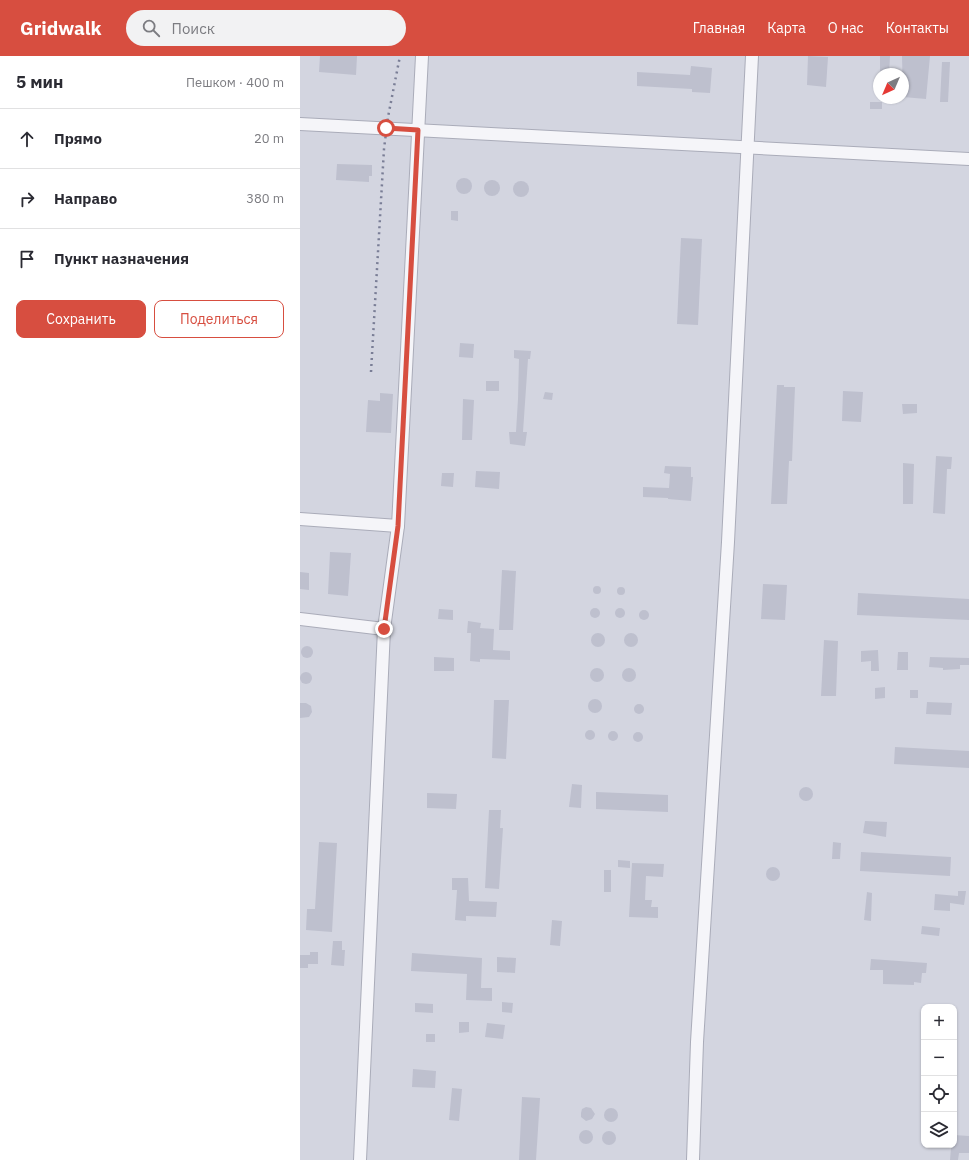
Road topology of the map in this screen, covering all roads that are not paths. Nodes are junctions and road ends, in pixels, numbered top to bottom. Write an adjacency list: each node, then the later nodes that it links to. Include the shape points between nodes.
1 (422, 56): 4 (lane)
2 (752, 56): 5 (lane)
3 (300, 124): 4 (lane)
4 (418, 130): 5 (lane); 8 (lane)
5 (748, 147): 6 (lane); 12 (lane, via 728,542 697,1042)
6 (969, 159)
7 (300, 519): 8 (lane)
8 (398, 526): 10 (lane)
9 (300, 619): 10 (lane)
10 (384, 629): 11 (lane)
11 (360, 1160)
12 (693, 1160)

